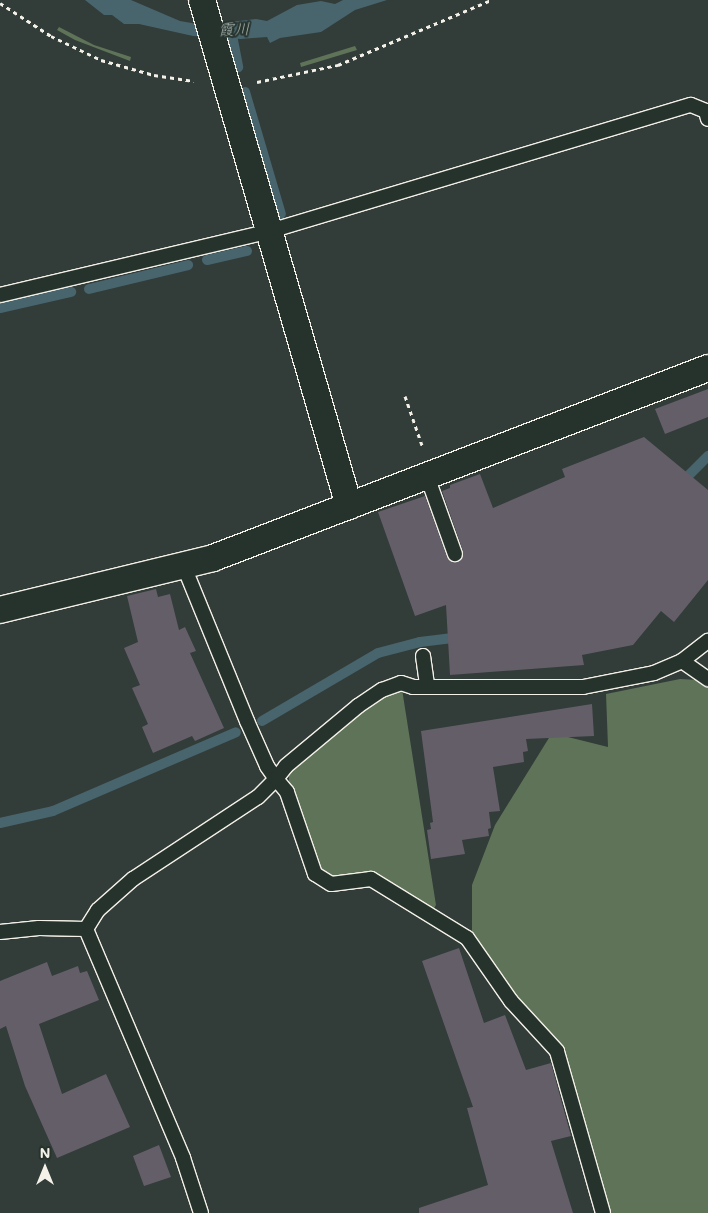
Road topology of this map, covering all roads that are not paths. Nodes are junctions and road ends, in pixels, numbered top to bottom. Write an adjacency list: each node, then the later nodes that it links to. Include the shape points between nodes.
1 (202, 0): 3 (street, via 213,78)
2 (708, 119): 3 (lane, via 706,111 691,105)
3 (270, 231): 4 (lane); 7 (street)
4 (0, 294)
5 (708, 368): 6 (street)
6 (430, 475): 7 (street); 8 (lane)
7 (349, 506): 9 (street)
8 (455, 554)
9 (184, 567): 10 (street); 16 (lane, via 246,721)
10 (0, 610)
11 (708, 641): 13 (lane)
12 (423, 656): 15 (lane)
13 (682, 661): 14 (lane); 15 (lane, via 654,673 583,687)
14 (708, 680)
15 (426, 685): 16 (lane, via 413,687 401,683 382,690 342,718 286,766)
16 (276, 779): 17 (lane, via 258,797 133,879 98,910); 20 (lane, via 287,792 315,874 331,884 371,879 467,938 511,1001 556,1051)
17 (86, 929): 18 (lane, via 39,928); 19 (lane, via 183,1158)
18 (0, 932)
19 (201, 1213)
20 (602, 1213)

